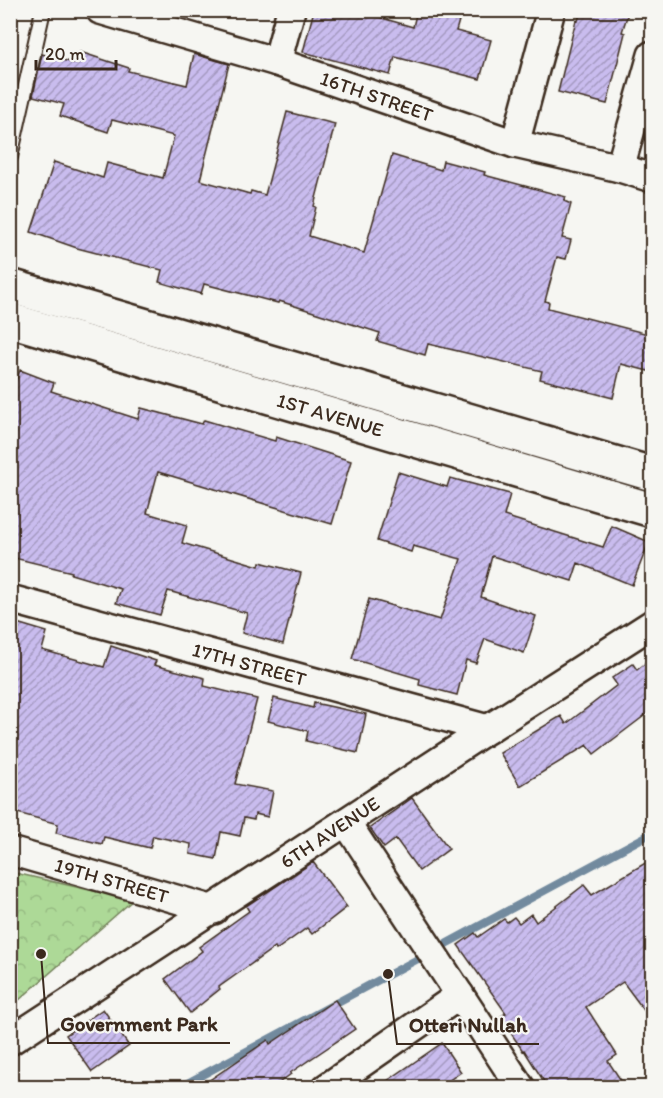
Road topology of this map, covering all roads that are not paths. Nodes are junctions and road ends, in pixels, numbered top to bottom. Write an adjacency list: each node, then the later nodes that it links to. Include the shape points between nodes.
1 (43, 10): 8 (lane)
2 (100, 10): 6 (street, 16TH STREET)
3 (291, 10): 6 (street)
4 (551, 10): 7 (street)
5 (652, 55): 9 (street)
6 (277, 62): 7 (street, 16TH STREET)
7 (515, 144): 9 (street, 16TH STREET)
8 (10, 158)
9 (620, 168): 10 (street, 16TH STREET)
10 (652, 178)
11 (10, 286): 13 (street, 1ST AVENUE)
12 (10, 320): 14 (street, 1ST AVENUE)
13 (652, 474)
14 (652, 510)
15 (10, 599): 17 (street, 17TH STREET)
16 (652, 624): 17 (street, 6TH AVENUE)
17 (488, 729): 18 (street, 6TH AVENUE)
18 (346, 822): 20 (street, 6TH AVENUE); 21 (street)
19 (10, 851): 20 (street, 19TH STREET)
20 (214, 909): 22 (street, 6TH AVENUE)
21 (460, 995): 23 (street); 24 (street)
22 (10, 1041)
23 (327, 1088)
24 (521, 1088)

